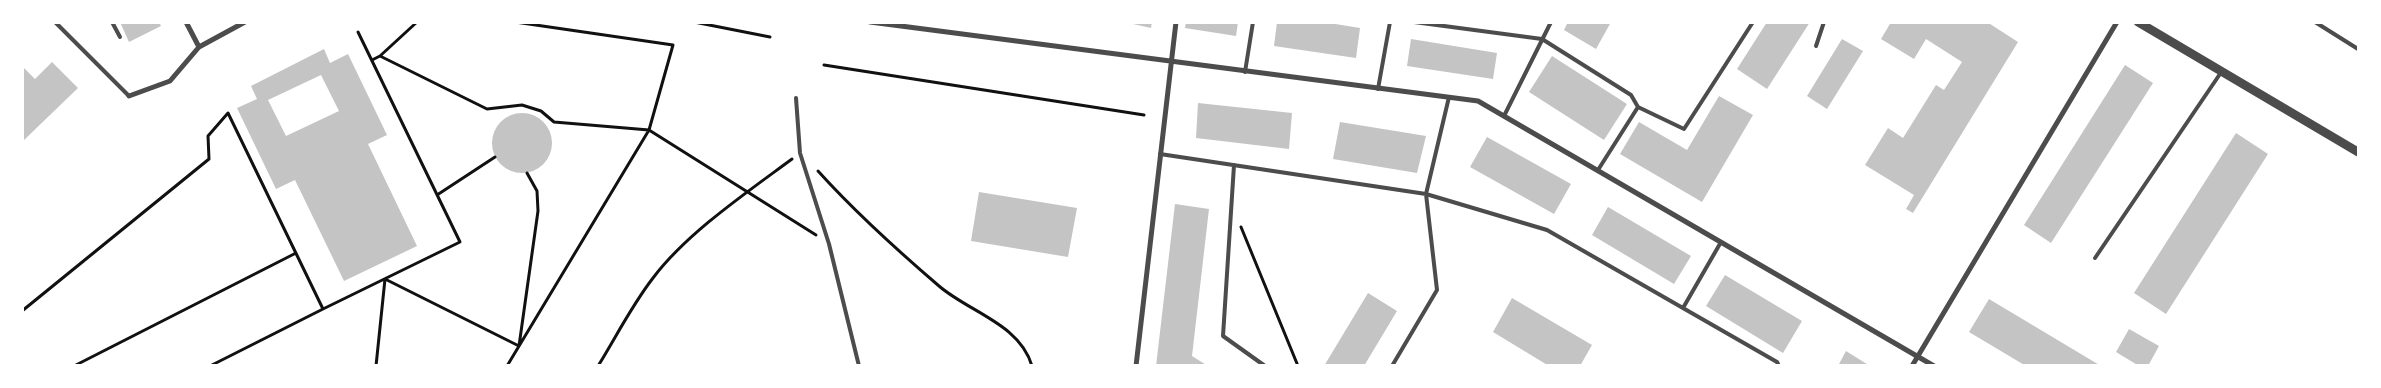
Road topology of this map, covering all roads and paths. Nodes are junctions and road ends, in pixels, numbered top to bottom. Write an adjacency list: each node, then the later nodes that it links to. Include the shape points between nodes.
1 (55, 22): 34 (lane)
2 (112, 22): 21 (lane)
3 (186, 22): 25 (street)
4 (245, 22): 25 (street)
5 (417, 22): 27 (path)
6 (515, 22): 40 (path, via 673,45)
7 (694, 22): 22 (path)
8 (870, 22): 29 (street)
9 (1176, 22): 29 (street)
10 (1254, 22): 32 (lane)
11 (1390, 22): 33 (lane)
12 (1414, 22): 23 (lane)
13 (1550, 22): 23 (lane)
14 (1753, 22): 37 (lane, via 1684,129)
15 (1824, 22): 24 (lane)
16 (2117, 22): 61 (street)
17 (2138, 22): 19 (street)
18 (2315, 22): 26 (lane)
19 (2151, 26): 31 (street)
20 (358, 32): 28 (path)
21 (120, 37)
22 (770, 37)
23 (1542, 39): 37 (lane, via 1630,95); 39 (lane)
24 (1816, 46)
25 (199, 47): 34 (street, via 170,81)
26 (2358, 49)
27 (380, 56): 28 (path); 40 (path, via 487,109 522,105 541,111 554,122)
28 (372, 60): 50 (path)
29 (1171, 63): 32 (street); 43 (street)
30 (824, 64): 38 (path)
31 (2222, 71): 42 (street); 55 (lane)
32 (1245, 72): 33 (street)
33 (1378, 88): 35 (street)
34 (129, 96)
35 (1449, 97): 39 (street, via 1478,101); 49 (lane)
36 (796, 98): 41 (lane)
37 (1638, 107): 46 (lane)
38 (1144, 115)
39 (1504, 116): 46 (street)
40 (648, 130): 48 (path); 60 (path)
41 (800, 152): 48 (path); 53 (lane); 68 (path, via 868,223 941,288 1004,328 1028,352)
42 (2358, 152)
43 (1160, 154): 45 (lane); 69 (street)
44 (494, 158): 50 (path)
45 (1234, 165): 49 (lane); 51 (lane)
46 (1598, 170): 52 (street)
47 (527, 173): 60 (path, via 537,191 538,211)
48 (747, 192): 53 (path); 66 (path, via 676,251 652,279)
49 (1426, 194): 58 (lane, via 1546,230); 72 (lane, via 1437,290)
50 (437, 195): 56 (path, via 460,242)
51 (1232, 204): 70 (lane, via 1223,336); 71 (path)
52 (1722, 242): 58 (lane); 61 (street)
53 (829, 244): 67 (lane)
54 (296, 253): 57 (path); 59 (path, via 228,112 208,136 209,159); 62 (path)
55 (2095, 258)
56 (384, 279): 57 (path); 60 (path); 64 (path)
57 (323, 308): 63 (path)
58 (1683, 308): 73 (lane)
59 (22, 312)
60 (519, 346): 65 (path)
61 (1918, 356): 74 (street); 75 (street)
62 (74, 366)
63 (210, 366)
64 (376, 366)
65 (507, 366)
66 (598, 366)
67 (859, 366)
68 (1032, 366)
69 (1136, 366)
70 (1265, 366)
71 (1298, 366)
72 (1392, 366)
73 (1779, 366)
74 (1912, 366)
75 (1934, 366)

